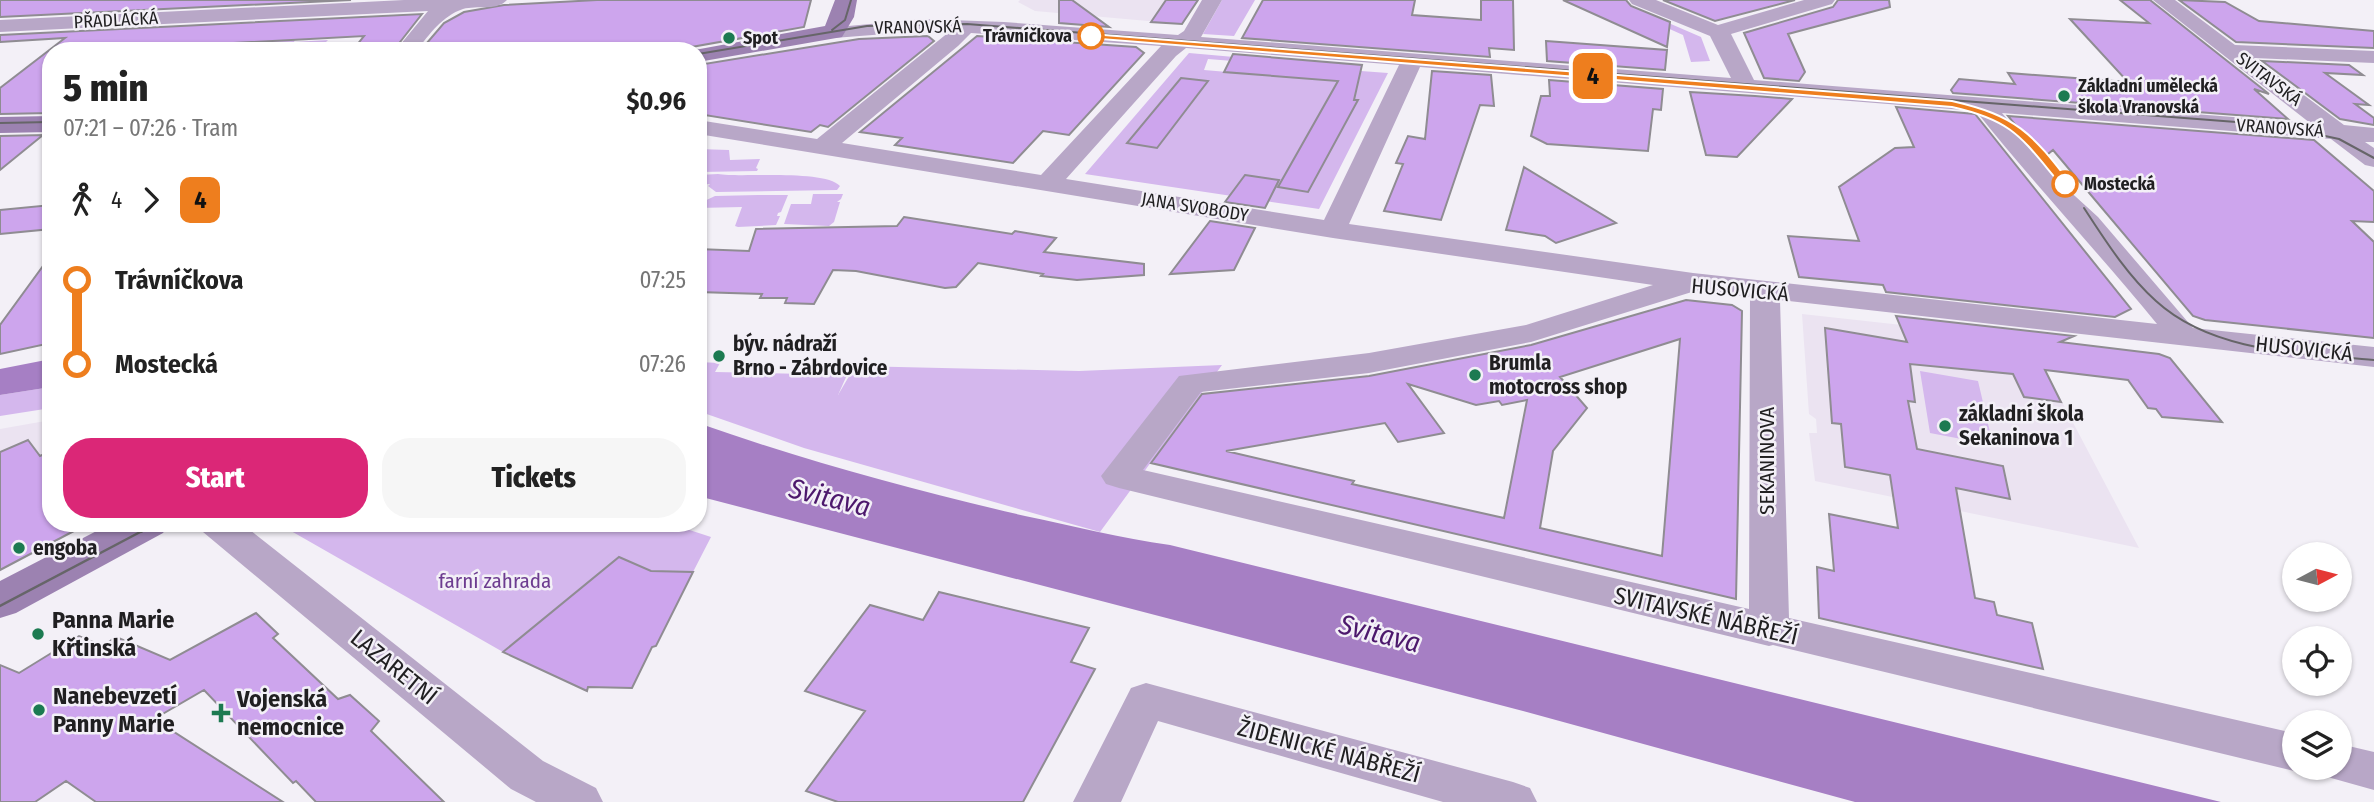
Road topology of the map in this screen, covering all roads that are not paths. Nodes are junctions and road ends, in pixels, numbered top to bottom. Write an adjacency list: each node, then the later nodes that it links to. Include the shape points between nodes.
1 (497, 0): 8 (street, PŘADLÁCKÁ)
2 (846, 0): 11 (street)
3 (1212, 0): 14 (street, via 1194,33)
4 (1639, 0): 12 (street)
5 (1825, 0): 12 (street)
6 (2164, 0): 15 (street, SVITAVSKÁ)
7 (274, 6): 8 (street, PŘADLÁCKÁ); 9 (street, PŘADLÁCKÁ)
8 (440, 7): 13 (street)
9 (0, 26)
10 (967, 26): 11 (street, VRANOVSKÁ); 14 (street, VRANOVSKÁ); 26 (street)
11 (834, 32): 16 (street, VRANOVSKÁ)
12 (1717, 32): 19 (street)
13 (412, 42)
14 (1181, 42): 18 (street, VRANOVSKÁ); 28 (street)
15 (2232, 51): 17 (street); 24 (street, SVITAVSKÁ)
16 (707, 53)
17 (2374, 57)
18 (1412, 60): 19 (street, VRANOVSKÁ); 29 (street)
19 (1746, 87): 20 (street, VRANOVSKÁ)
20 (1983, 105): 24 (street, VRANOVSKÁ); 32 (street)
21 (42, 124): 22 (street)
22 (0, 125)
23 (707, 128): 26 (street, JANA SVOBODY)
24 (2339, 132): 25 (street, VRANOVSKÁ); 27 (street, SVITAVSKÁ)
25 (2374, 135)
26 (822, 147): 28 (street, JANA SVOBODY)
27 (2374, 160)
28 (1048, 183): 29 (street, JANA SVOBODY)
29 (1333, 230): 30 (street, JANA SVOBODY)
30 (1693, 282): 31 (street, HUSOVICKÁ); 34 (street, HUSOVICKÁ, via 1531,333 1370,363 1191,383)
31 (1765, 291): 32 (street, HUSOVICKÁ); 38 (street, SEKANINOVA)
32 (2183, 335): 33 (street, HUSOVICKÁ)
33 (2374, 357)
34 (1119, 476): 38 (street, SVITAVSKÉ NÁBŘEŽÍ)
35 (131, 532): 37 (street)
36 (227, 532): 42 (street, LAZARETNÍ, via 527,775)
37 (0, 601)
38 (1769, 631): 39 (street, SVITAVSKÉ NÁBŘEŽÍ)
39 (2282, 749)
40 (2352, 766): 41 (street)
41 (2374, 771)
42 (579, 802)
43 (1097, 802): 44 (street, ŽIDENICKÉ NÁBŘEŽÍ, via 1146,700)
44 (1513, 802)

